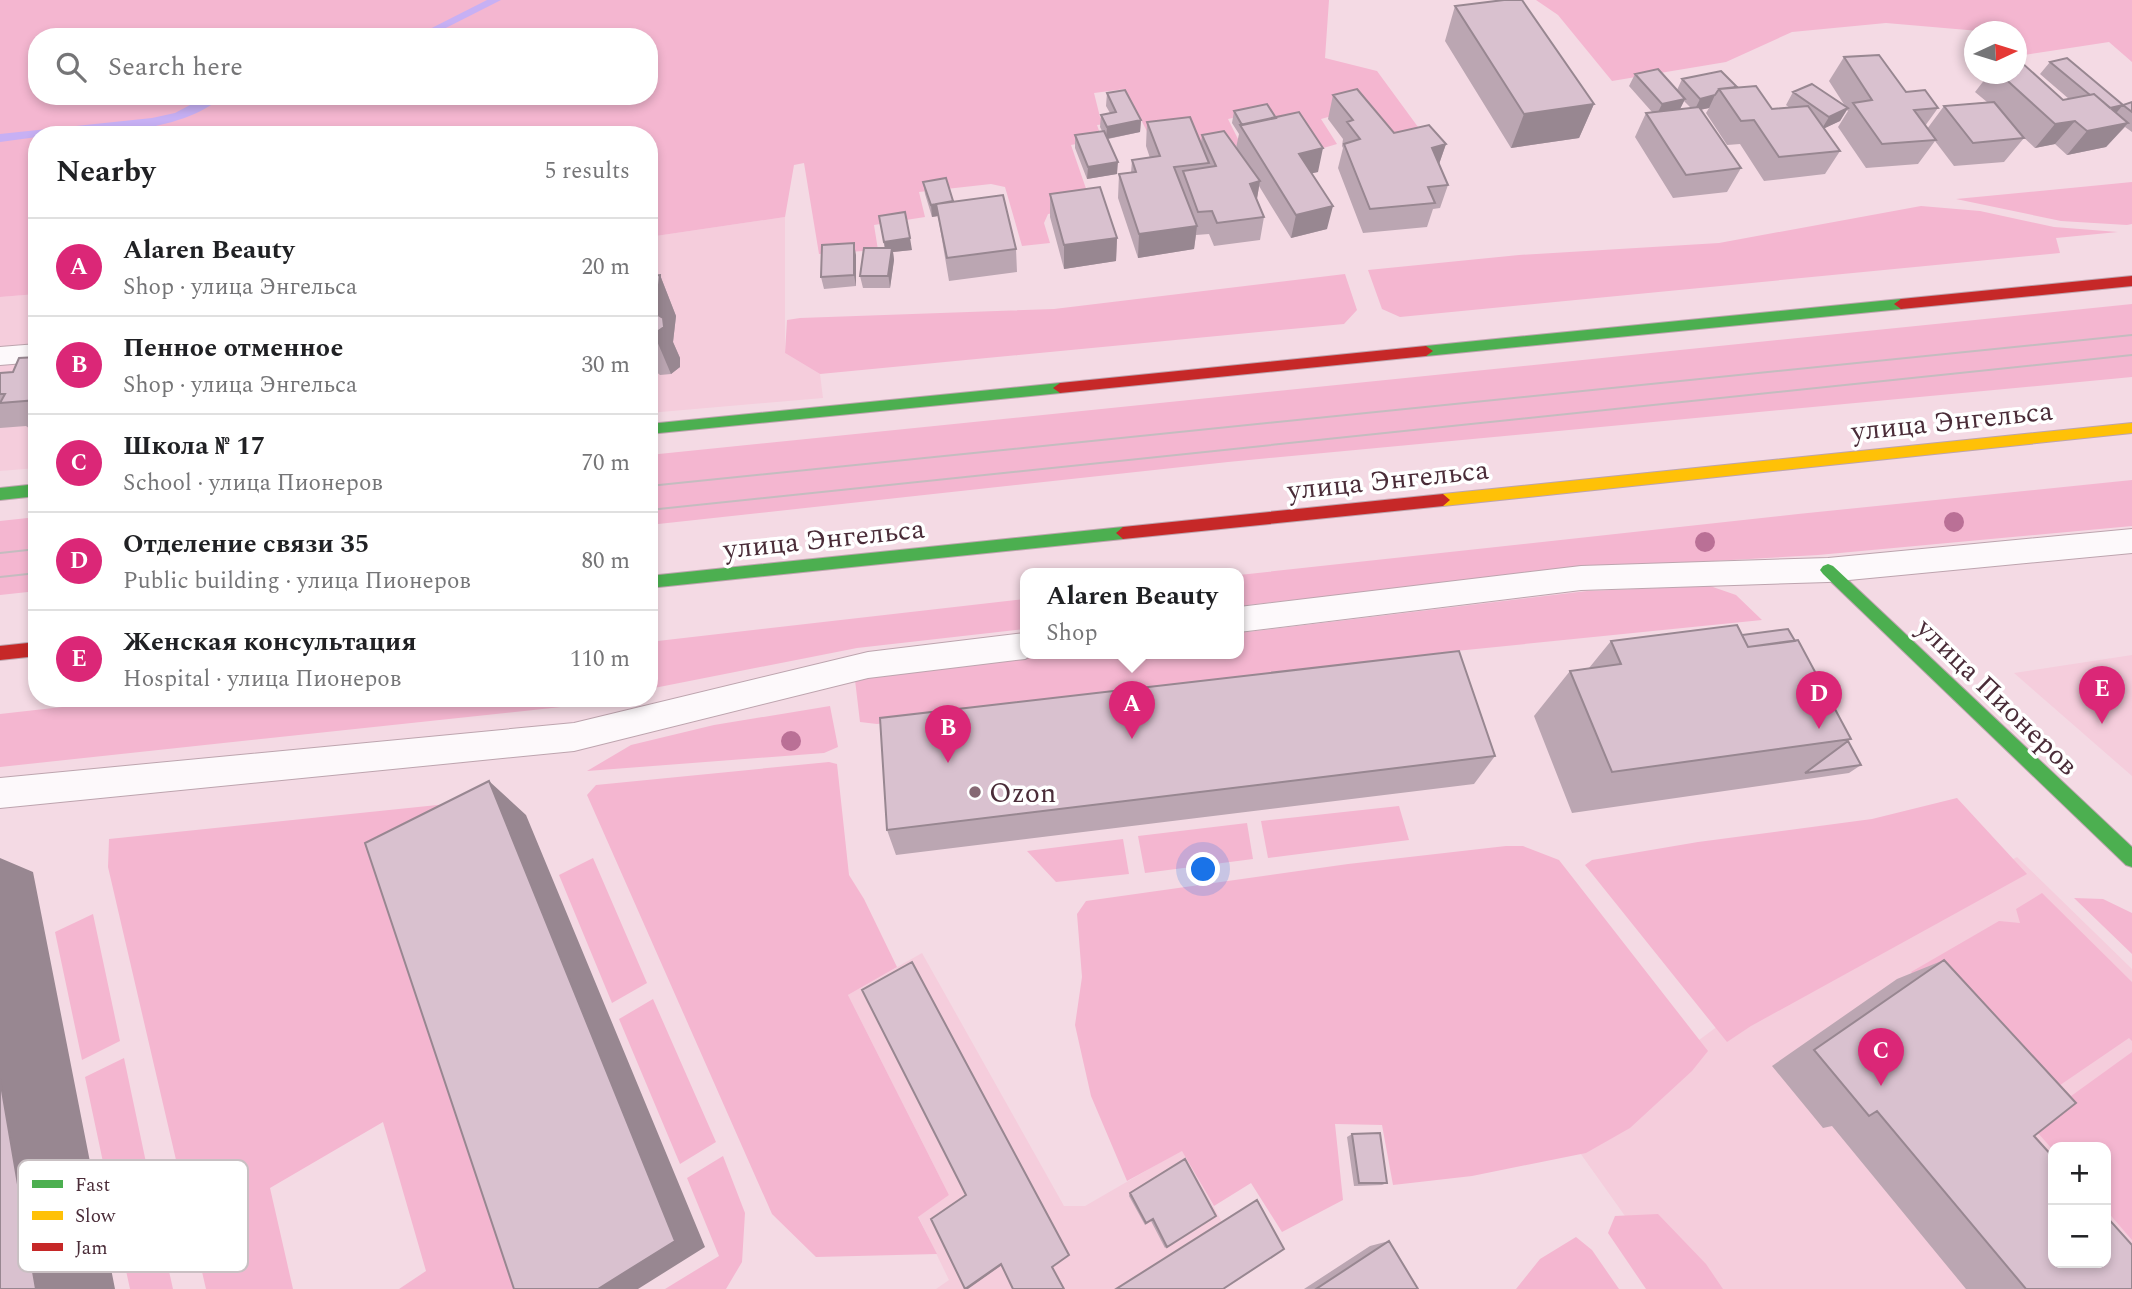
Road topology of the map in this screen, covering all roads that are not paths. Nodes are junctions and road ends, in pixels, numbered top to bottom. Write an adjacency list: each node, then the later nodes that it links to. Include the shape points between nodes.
1 (2132, 281): 4 (main road)
2 (28, 354): 3 (lane)
3 (0, 356)
4 (658, 428)
5 (2132, 428): 10 (main road, улица Энгельса)
6 (28, 492): 7 (main road)
7 (0, 494)
8 (2132, 541): 9 (lane)
9 (1828, 570): 11 (lane, via 1581,578); 16 (main road, улица Пионеров)
10 (658, 581)
11 (1244, 619)
12 (1020, 647): 15 (lane, via 868,665 574,737)
13 (28, 650): 14 (main road)
14 (0, 653)
15 (0, 793)
16 (2132, 859)

